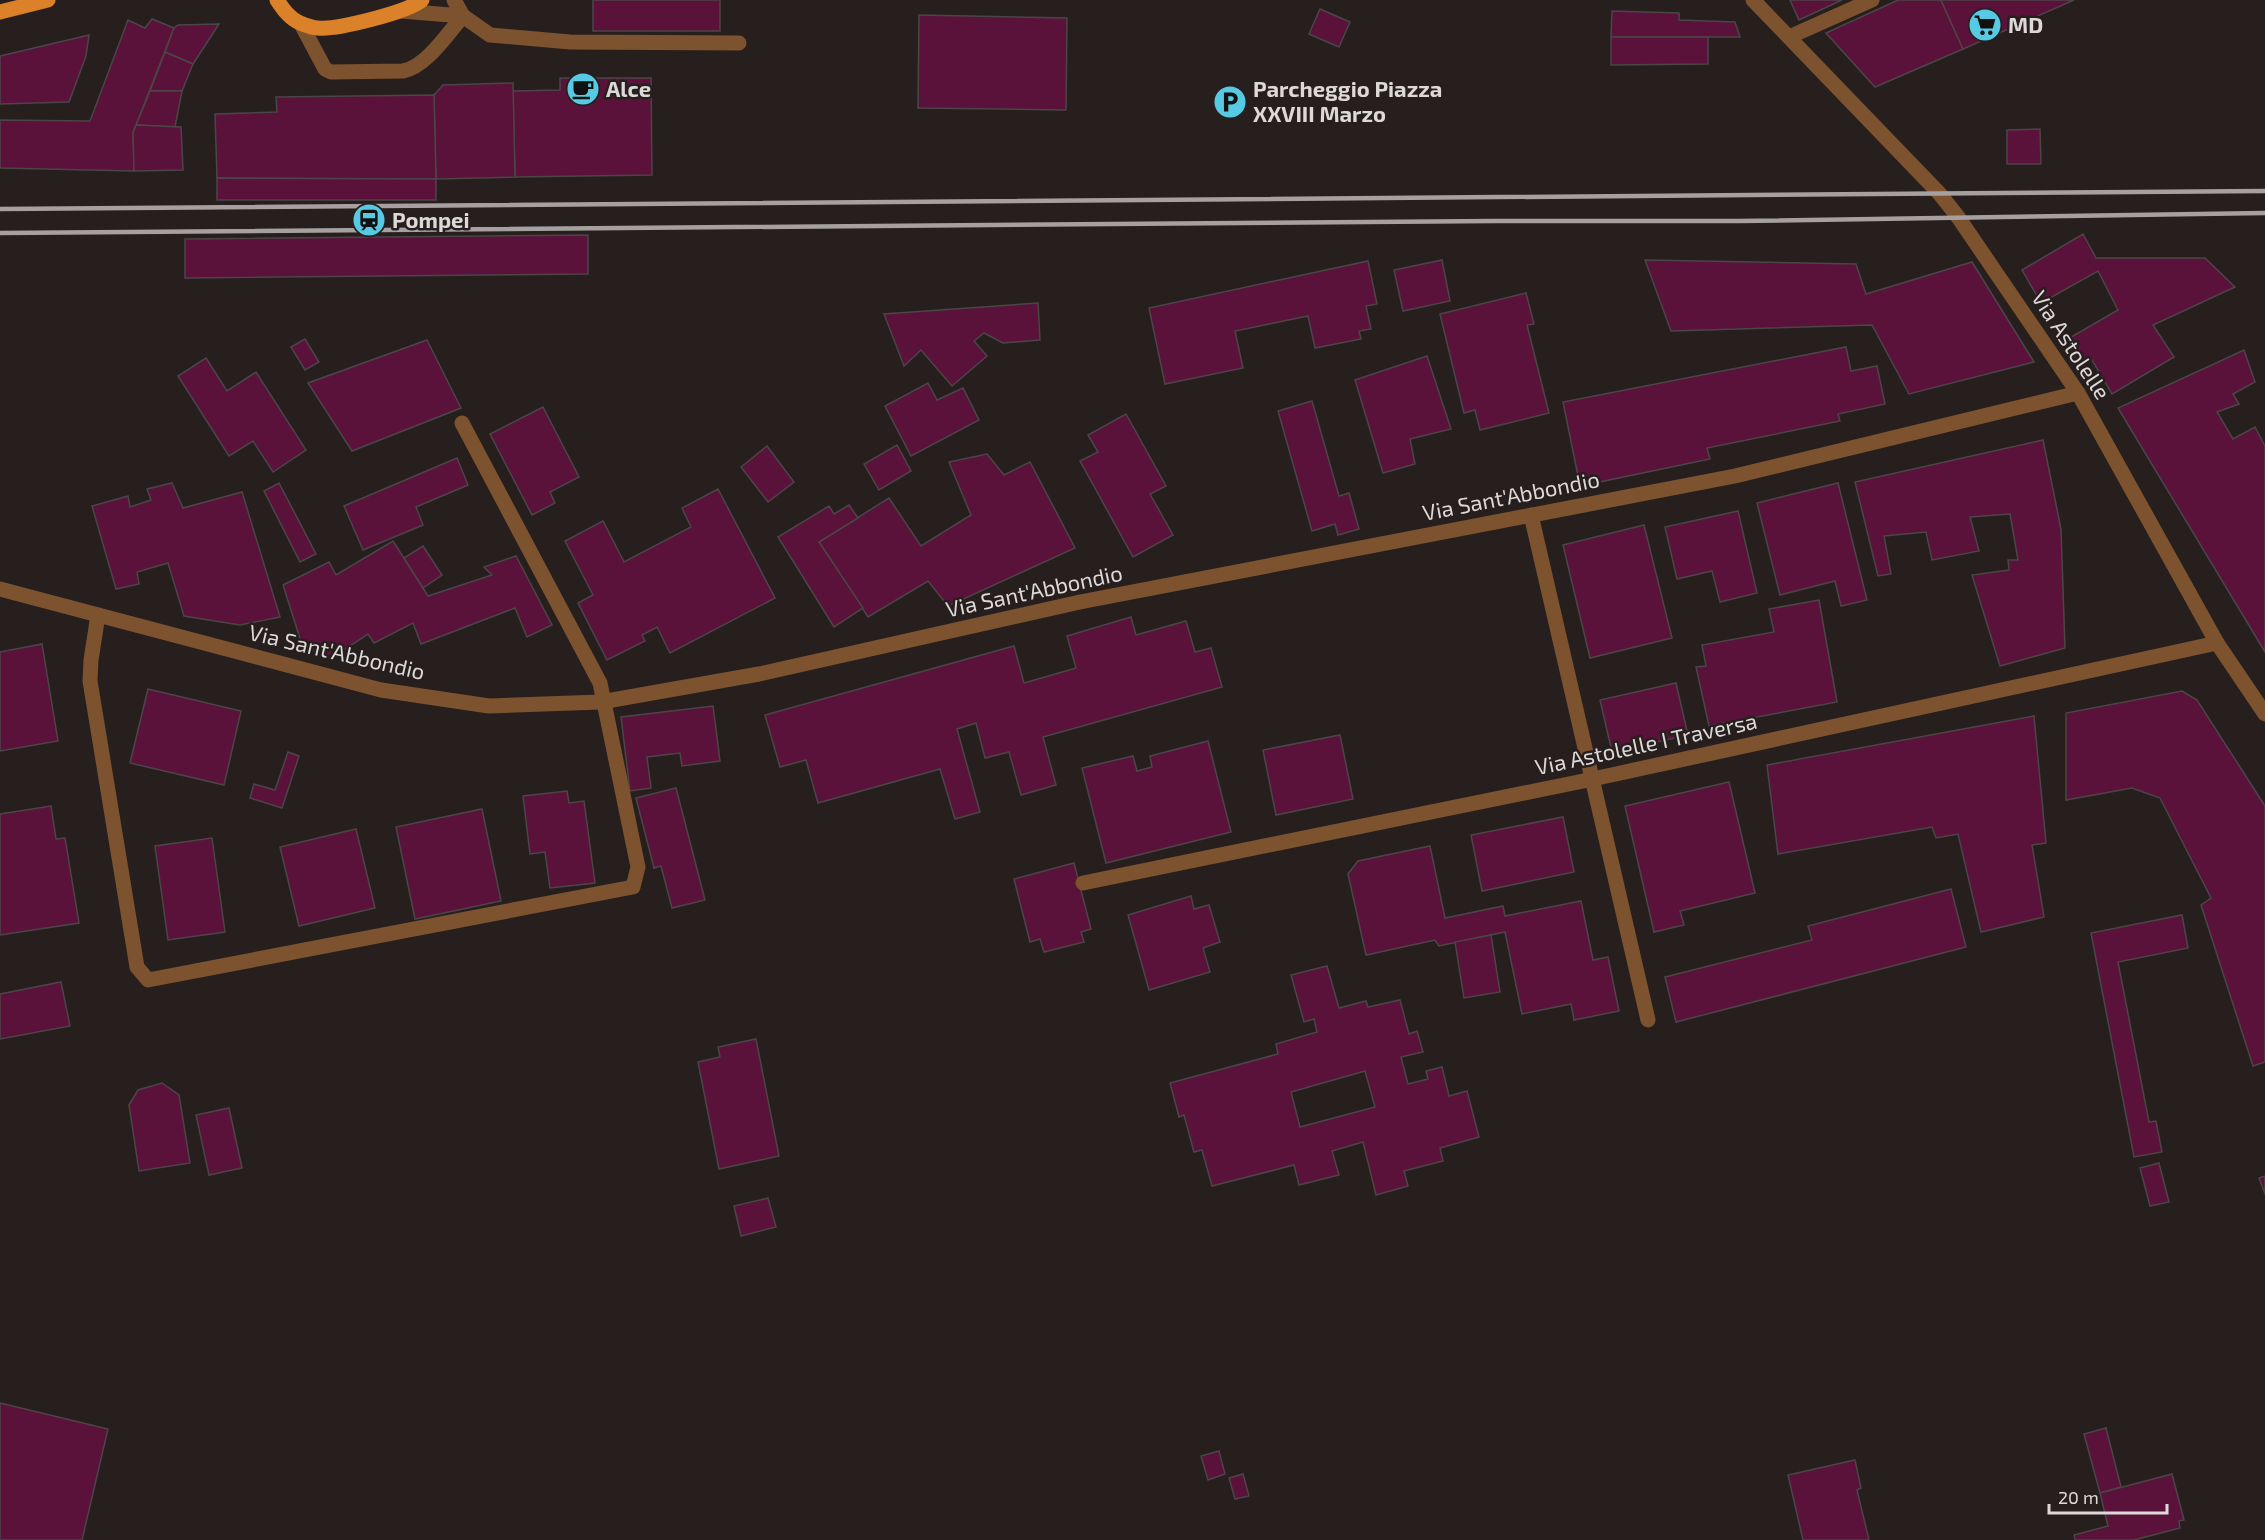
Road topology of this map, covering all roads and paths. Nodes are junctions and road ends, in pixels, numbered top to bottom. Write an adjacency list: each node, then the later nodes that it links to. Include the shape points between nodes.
1 (48, 0): 9 (main road)
2 (262, 0): 10 (main road)
3 (277, 0): 10 (main road)
4 (422, 0): 8 (main road)
5 (454, 0): 11 (street)
6 (1753, 0): 13 (street, Via Astolelle)
7 (1872, 0): 13 (street)
8 (401, 11): 11 (street); 12 (main road, via 337,27)
9 (0, 12)
10 (286, 13): 12 (main road)
11 (463, 16): 12 (street, via 426,59 403,71 331,72 325,69); 14 (street, via 490,35 570,42)
12 (301, 24)
13 (1789, 37): 15 (street, Via Astolelle, via 1940,193)
14 (739, 43)
15 (2078, 393): 17 (street, Via Sant'Abbondio, via 1735,476); 20 (street, Via Astolelle)
16 (462, 423): 21 (street, via 600,682)
17 (1531, 515): 21 (street, Via Sant'Abbondio, via 1080,602 759,674); 23 (street)
18 (0, 590): 19 (street, Via Sant'Abbondio)
19 (98, 615): 21 (street, Via Sant'Abbondio, via 381,690 489,706); 21 (street, via 90,681 137,967 148,980 633,887 638,867)
20 (2217, 643): 22 (street, Via Astolelle); 23 (street, Via Astolelle I Traversa)
21 (605, 701)
22 (2265, 714)
23 (1593, 779): 24 (street, Via Astolelle I Traversa); 25 (street)
24 (1083, 883)
25 (1648, 1020)

